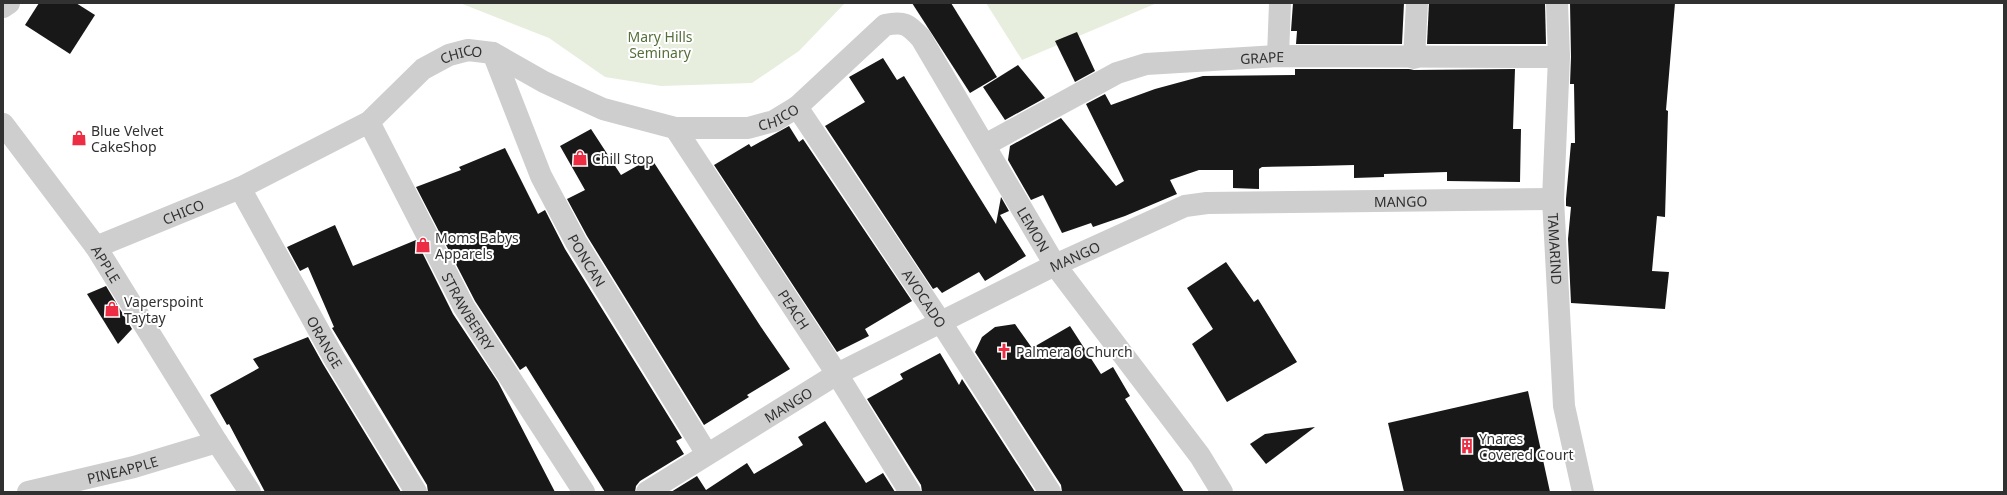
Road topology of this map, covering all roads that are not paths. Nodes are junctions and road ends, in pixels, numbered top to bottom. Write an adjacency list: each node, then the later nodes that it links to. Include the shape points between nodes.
1 (8, 3): 5 (street)
2 (1280, 3): 8 (street)
3 (1416, 3): 10 (street)
4 (1557, 3): 9 (street, TAMARIND)
5 (3, 7)
6 (876, 32): 11 (street, CHICO); 15 (street, LEMON, via 885,25 899,22 910,26 921,38)
7 (493, 53): 12 (street, CHICO, via 468,50 448,55 423,69); 14 (street, CHICO, via 544,82 603,108); 23 (street, PONCAN, via 545,183 576,242)
8 (1278, 56): 10 (street, GRAPE); 15 (street, GRAPE, via 1146,64 1118,73)
9 (1559, 57): 10 (street, GRAPE); 17 (street, TAMARIND)
10 (1414, 58)
11 (797, 107): 14 (street, CHICO, via 774,121 748,128); 20 (street, AVOCADO)
12 (369, 122): 16 (street, CHICO); 27 (street, STRAWBERRY, via 464,307)
13 (3, 124): 18 (street, APPLE)
14 (675, 128): 21 (street, PEACH)
15 (985, 145): 19 (street, LEMON)
16 (240, 188): 18 (street, CHICO); 26 (street, ORANGE, via 334,358)
17 (1553, 199): 19 (street, MANGO, via 1207,203 1185,206); 32 (street, TAMARIND, via 1564,406)
18 (96, 247): 22 (street, APPLE)
19 (1055, 265): 20 (street, MANGO); 31 (street, LEMON, via 1200,456)
20 (940, 321): 21 (street, MANGO); 30 (street, AVOCADO)
21 (837, 374): 23 (street, MANGO); 29 (street, PEACH)
22 (217, 442): 24 (street, PINEAPPLE, via 134,467); 25 (street, APPLE)
23 (707, 454): 28 (street, MANGO)
24 (28, 492)
25 (250, 492)
26 (416, 492)
27 (584, 492)
28 (647, 492)
29 (910, 492)
30 (1050, 492)
31 (1222, 492)
32 (1583, 492)

